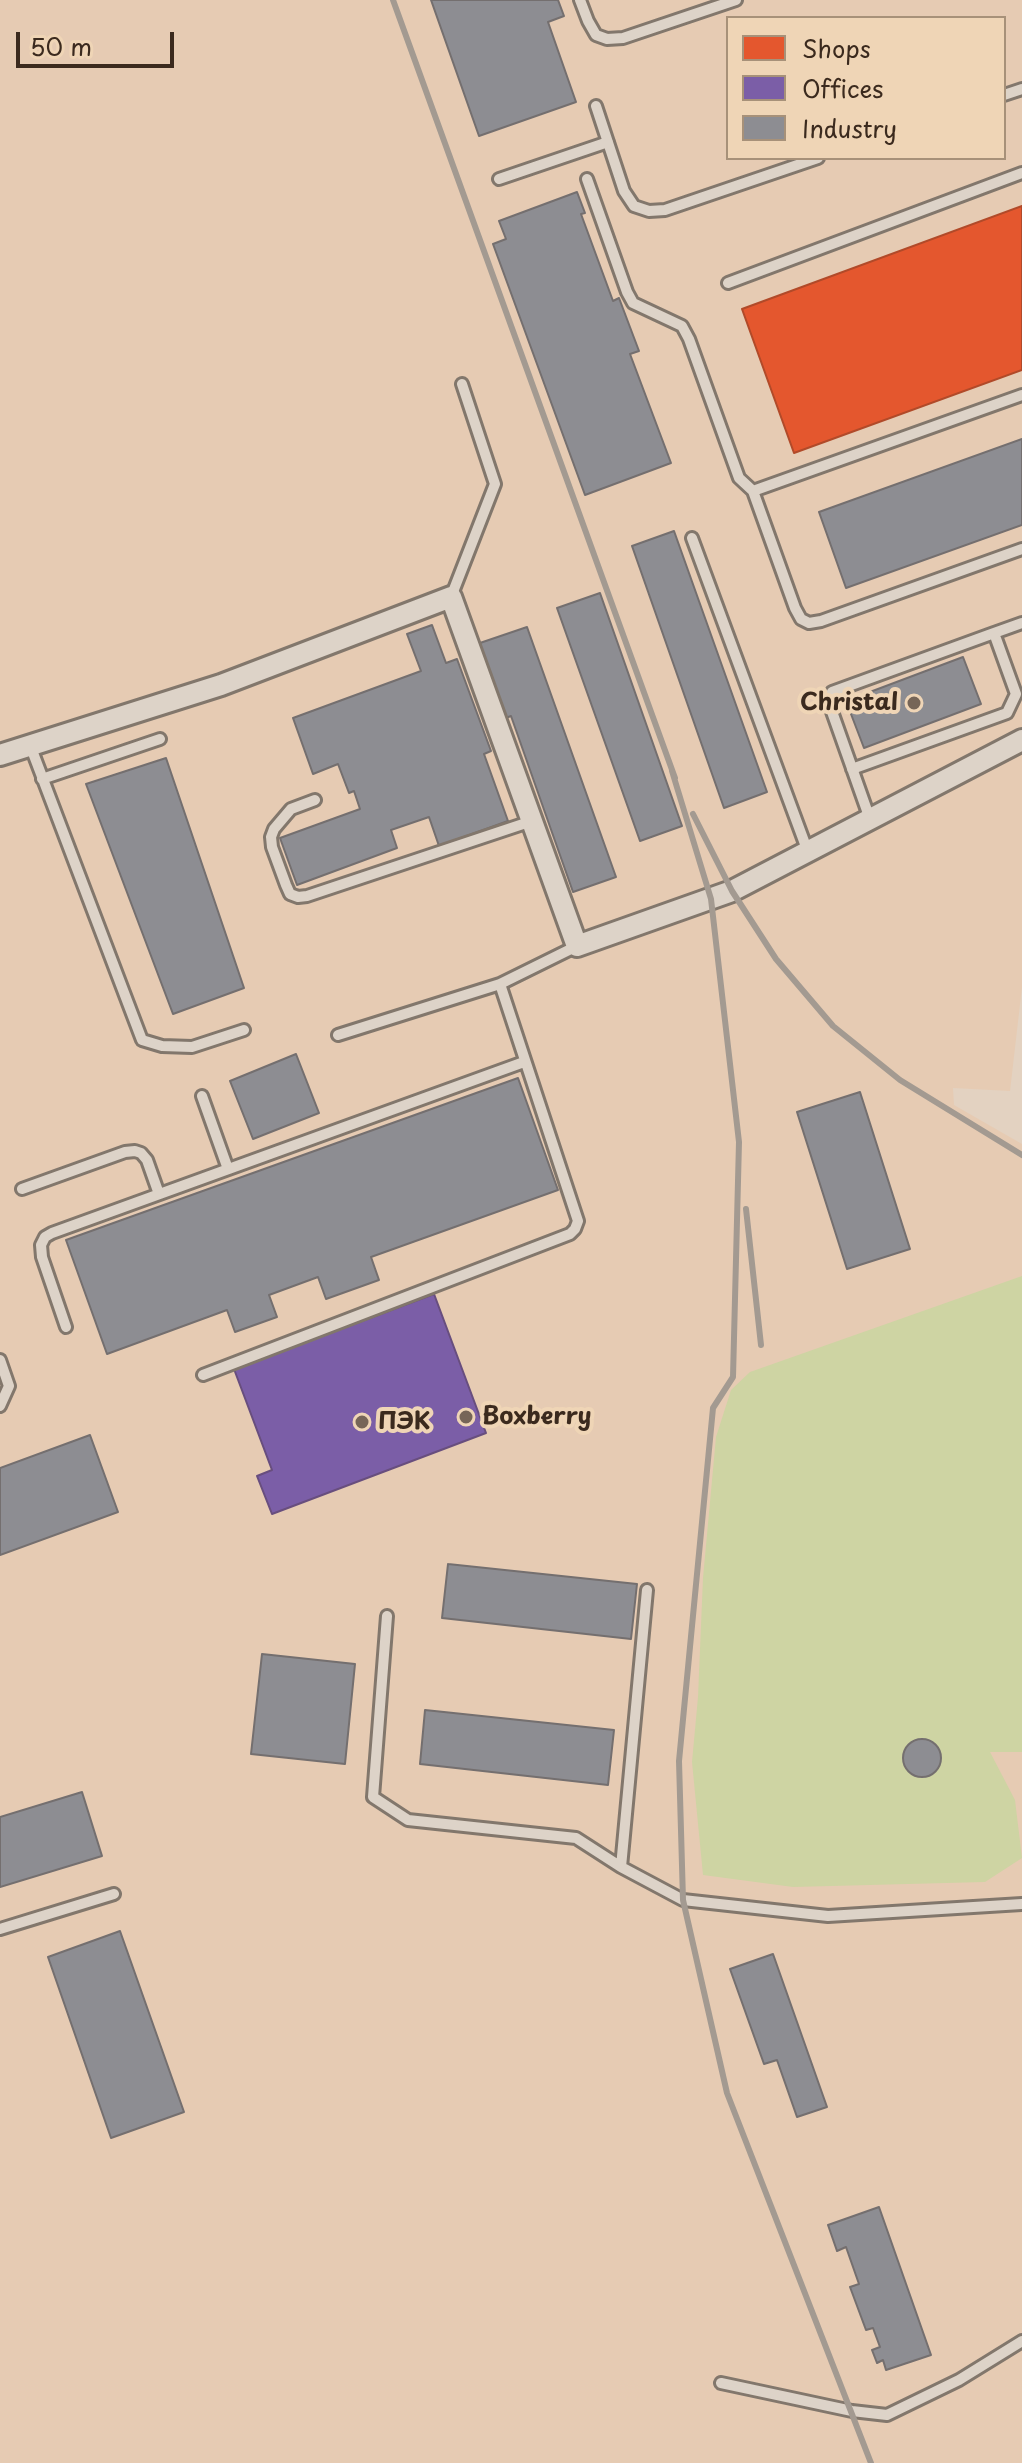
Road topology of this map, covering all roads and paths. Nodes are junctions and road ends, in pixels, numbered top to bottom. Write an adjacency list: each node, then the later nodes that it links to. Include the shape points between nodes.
1 (580, 0): 2 (lane, via 596,35 607,39)
2 (736, 0)
3 (596, 106): 4 (lane)
4 (608, 142): 5 (lane, via 624,191 634,206 649,211); 7 (lane)
5 (812, 160)
6 (1022, 173): 9 (lane)
7 (499, 179)
8 (587, 179): 12 (lane, via 633,303 682,326 739,478)
9 (728, 283)
10 (462, 384): 15 (lane, via 495,484)
11 (1022, 395): 12 (lane)
12 (753, 491): 14 (lane, via 795,608 809,623)
13 (692, 538): 28 (lane)
14 (1022, 549)
15 (451, 597): 21 (street, via 221,685); 27 (street)
16 (1022, 623): 17 (lane)
17 (994, 633): 18 (lane); 23 (lane, via 832,692 830,706)
18 (1019, 694): 23 (lane, via 1007,713)
19 (160, 739): 24 (lane)
20 (1022, 740): 26 (street)
21 (30, 745): 22 (street); 24 (lane)
22 (0, 755)
23 (852, 769): 26 (lane)
24 (42, 779): 31 (lane, via 142,1040 192,1047)
25 (315, 800): 27 (lane, via 291,809 271,837 290,894 298,897)
26 (870, 819): 28 (street)
27 (532, 821): 29 (street)
28 (808, 852): 29 (street, via 732,891)
29 (577, 946): 30 (lane)
30 (500, 984): 32 (lane); 33 (lane)
31 (244, 1030)
32 (338, 1035)
33 (524, 1062): 35 (lane); 40 (lane, via 578,1221 570,1234)
34 (202, 1096): 35 (lane)
35 (228, 1169): 37 (lane)
36 (22, 1189): 37 (lane, via 135,1151 147,1160)
37 (159, 1194): 38 (lane, via 45,1237 42,1257)
38 (66, 1327)
39 (0, 1360): 41 (lane, via 9,1386)
40 (203, 1375)
41 (0, 1406)
42 (647, 1590): 44 (lane)
43 (387, 1616): 44 (lane, via 373,1797 408,1820 576,1838)
44 (621, 1867): 46 (lane, via 683,1900 828,1916)
45 (114, 1894): 47 (lane)
46 (1022, 1904)
47 (0, 1929)
48 (1022, 2341): 49 (lane, via 887,2415)
49 (721, 2383)

